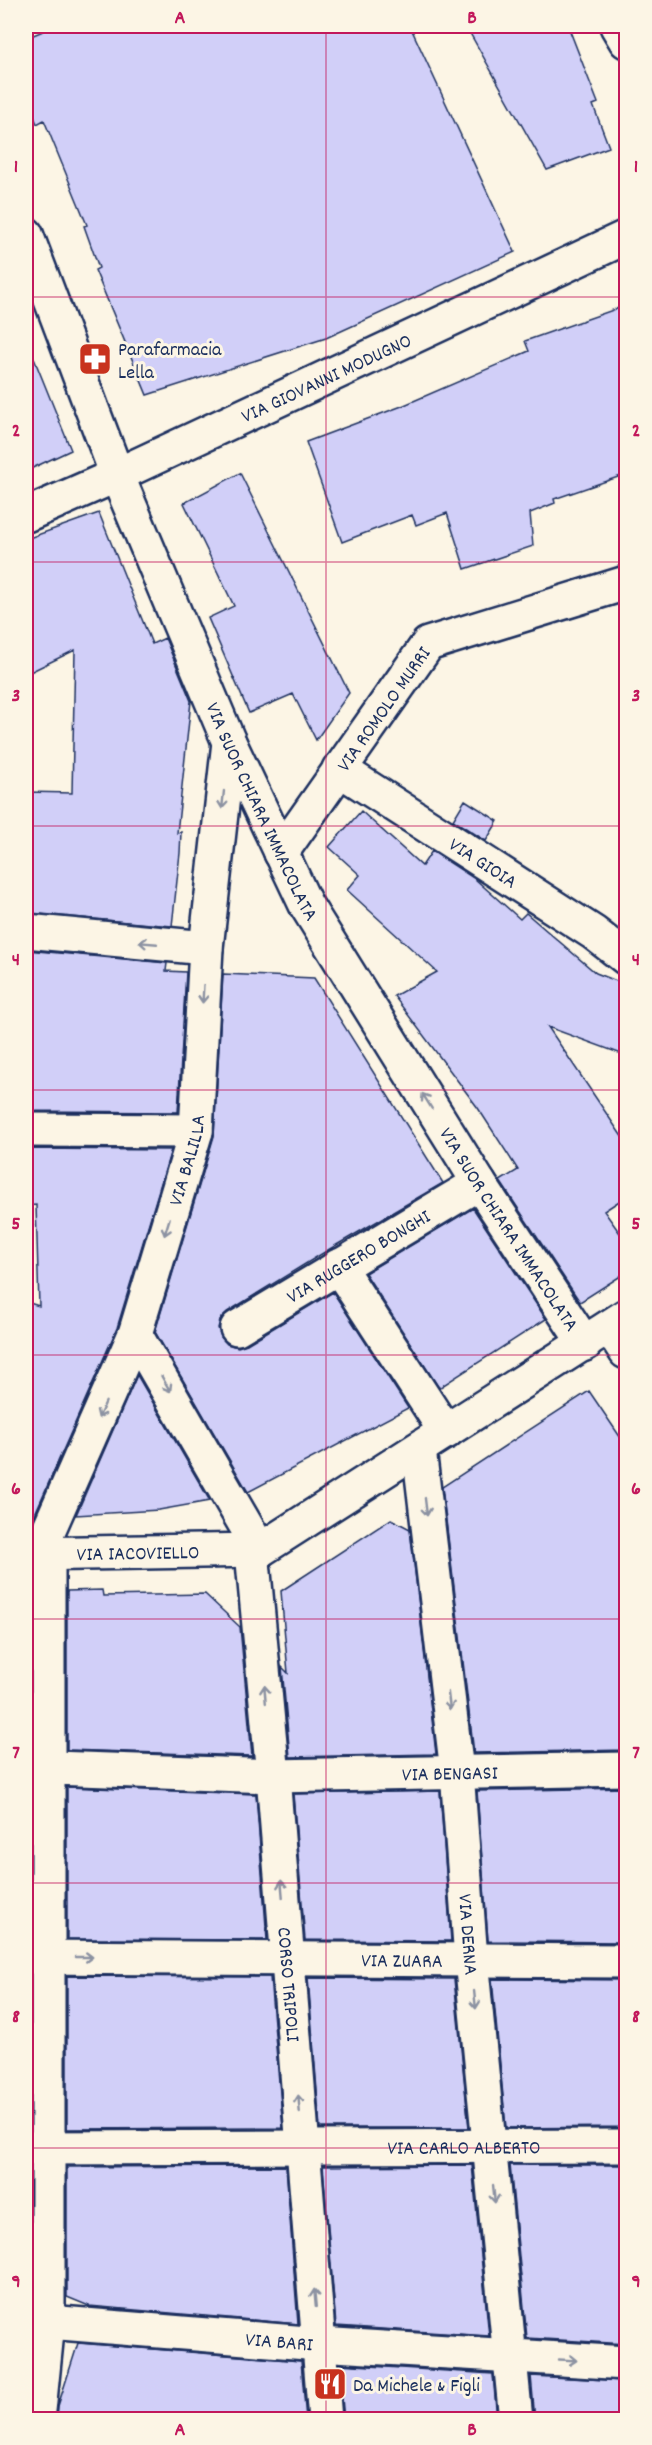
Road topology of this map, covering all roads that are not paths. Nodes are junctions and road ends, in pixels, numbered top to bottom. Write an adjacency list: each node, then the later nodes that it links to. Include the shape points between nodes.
1 (617, 26): 2 (street)
2 (627, 41)
3 (26, 234): 5 (street, VIA SUOR CHIARA IMMACOLATA)
4 (627, 237): 5 (street, VIA GIOVANNI MODUGNO)
5 (117, 475): 6 (street, VIA GIOVANNI MODUGNO); 8 (street, VIA SUOR CHIARA IMMACOLATA)
6 (26, 515)
7 (627, 583): 9 (street, VIA ROMOLO MURRI, via 428,644)
8 (229, 742): 10 (street, VIA SUOR CHIARA IMMACOLATA); 12 (street, VIA BALILLA, one-way to 12)
9 (339, 769): 10 (street, VIA ROMOLO MURRI); 13 (street, VIA GIOIA)
10 (281, 853): 16 (street, VIA SUOR CHIARA IMMACOLATA, one-way to 10, via 306,905)
11 (26, 931): 12 (street, one-way to 11)
12 (206, 948): 15 (street, VIA BALILLA, one-way to 15)
13 (627, 958)
14 (26, 1130): 15 (street)
15 (196, 1131): 19 (street, VIA BALILLA, one-way to 19)
16 (478, 1183): 17 (street, VIA RUGGERO BONGHI); 20 (street, VIA SUOR CHIARA IMMACOLATA)
17 (338, 1266): 18 (street, VIA RUGGERO BONGHI); 21 (street)
18 (237, 1328)
19 (135, 1334): 22 (street, one-way to 22); 23 (street, VIA BALILLA, one-way to 23)
20 (612, 1335): 21 (street)
21 (432, 1441): 22 (street); 26 (street, VIA DERNA, one-way to 26)
22 (256, 1550): 23 (street, VIA IACOVIELLO); 27 (street, CORSO TRIPOLI, one-way to 22)
23 (37, 1554): 24 (street)
24 (38, 1768): 27 (street, VIA BENGASI); 28 (street)
25 (627, 1769): 26 (street, VIA BENGASI)
26 (457, 1773): 27 (street, VIA BENGASI); 30 (street, VIA DERNA)
27 (273, 1776): 29 (street, CORSO TRIPOLI, one-way to 27)
28 (37, 1957): 29 (street, VIA ZUARA, one-way to 29); 35 (street)
29 (288, 1959): 30 (street, VIA ZUARA); 34 (street, CORSO TRIPOLI, one-way to 29)
30 (471, 1959): 31 (street, VIA ZUARA); 32 (street, VIA DERNA, one-way to 32)
31 (627, 1962)
32 (490, 2146): 33 (street, VIA CARLO ALBERTO); 34 (street, VIA CARLO ALBERTO); 38 (street, VIA DERNA, one-way to 38)
33 (627, 2146)
34 (303, 2147): 35 (street, VIA CARLO ALBERTO); 37 (street, CORSO TRIPOLI, one-way to 34)
35 (37, 2148): 36 (street)
36 (48, 2322): 37 (street, VIA BARI); 40 (street)
37 (319, 2344): 38 (street, VIA BARI); 41 (street, CORSO TRIPOLI)
38 (510, 2357): 39 (street, VIA BARI, one-way to 39); 42 (street, VIA DERNA)
39 (627, 2363)
40 (38, 2420)
41 (326, 2420)
42 (516, 2420)

